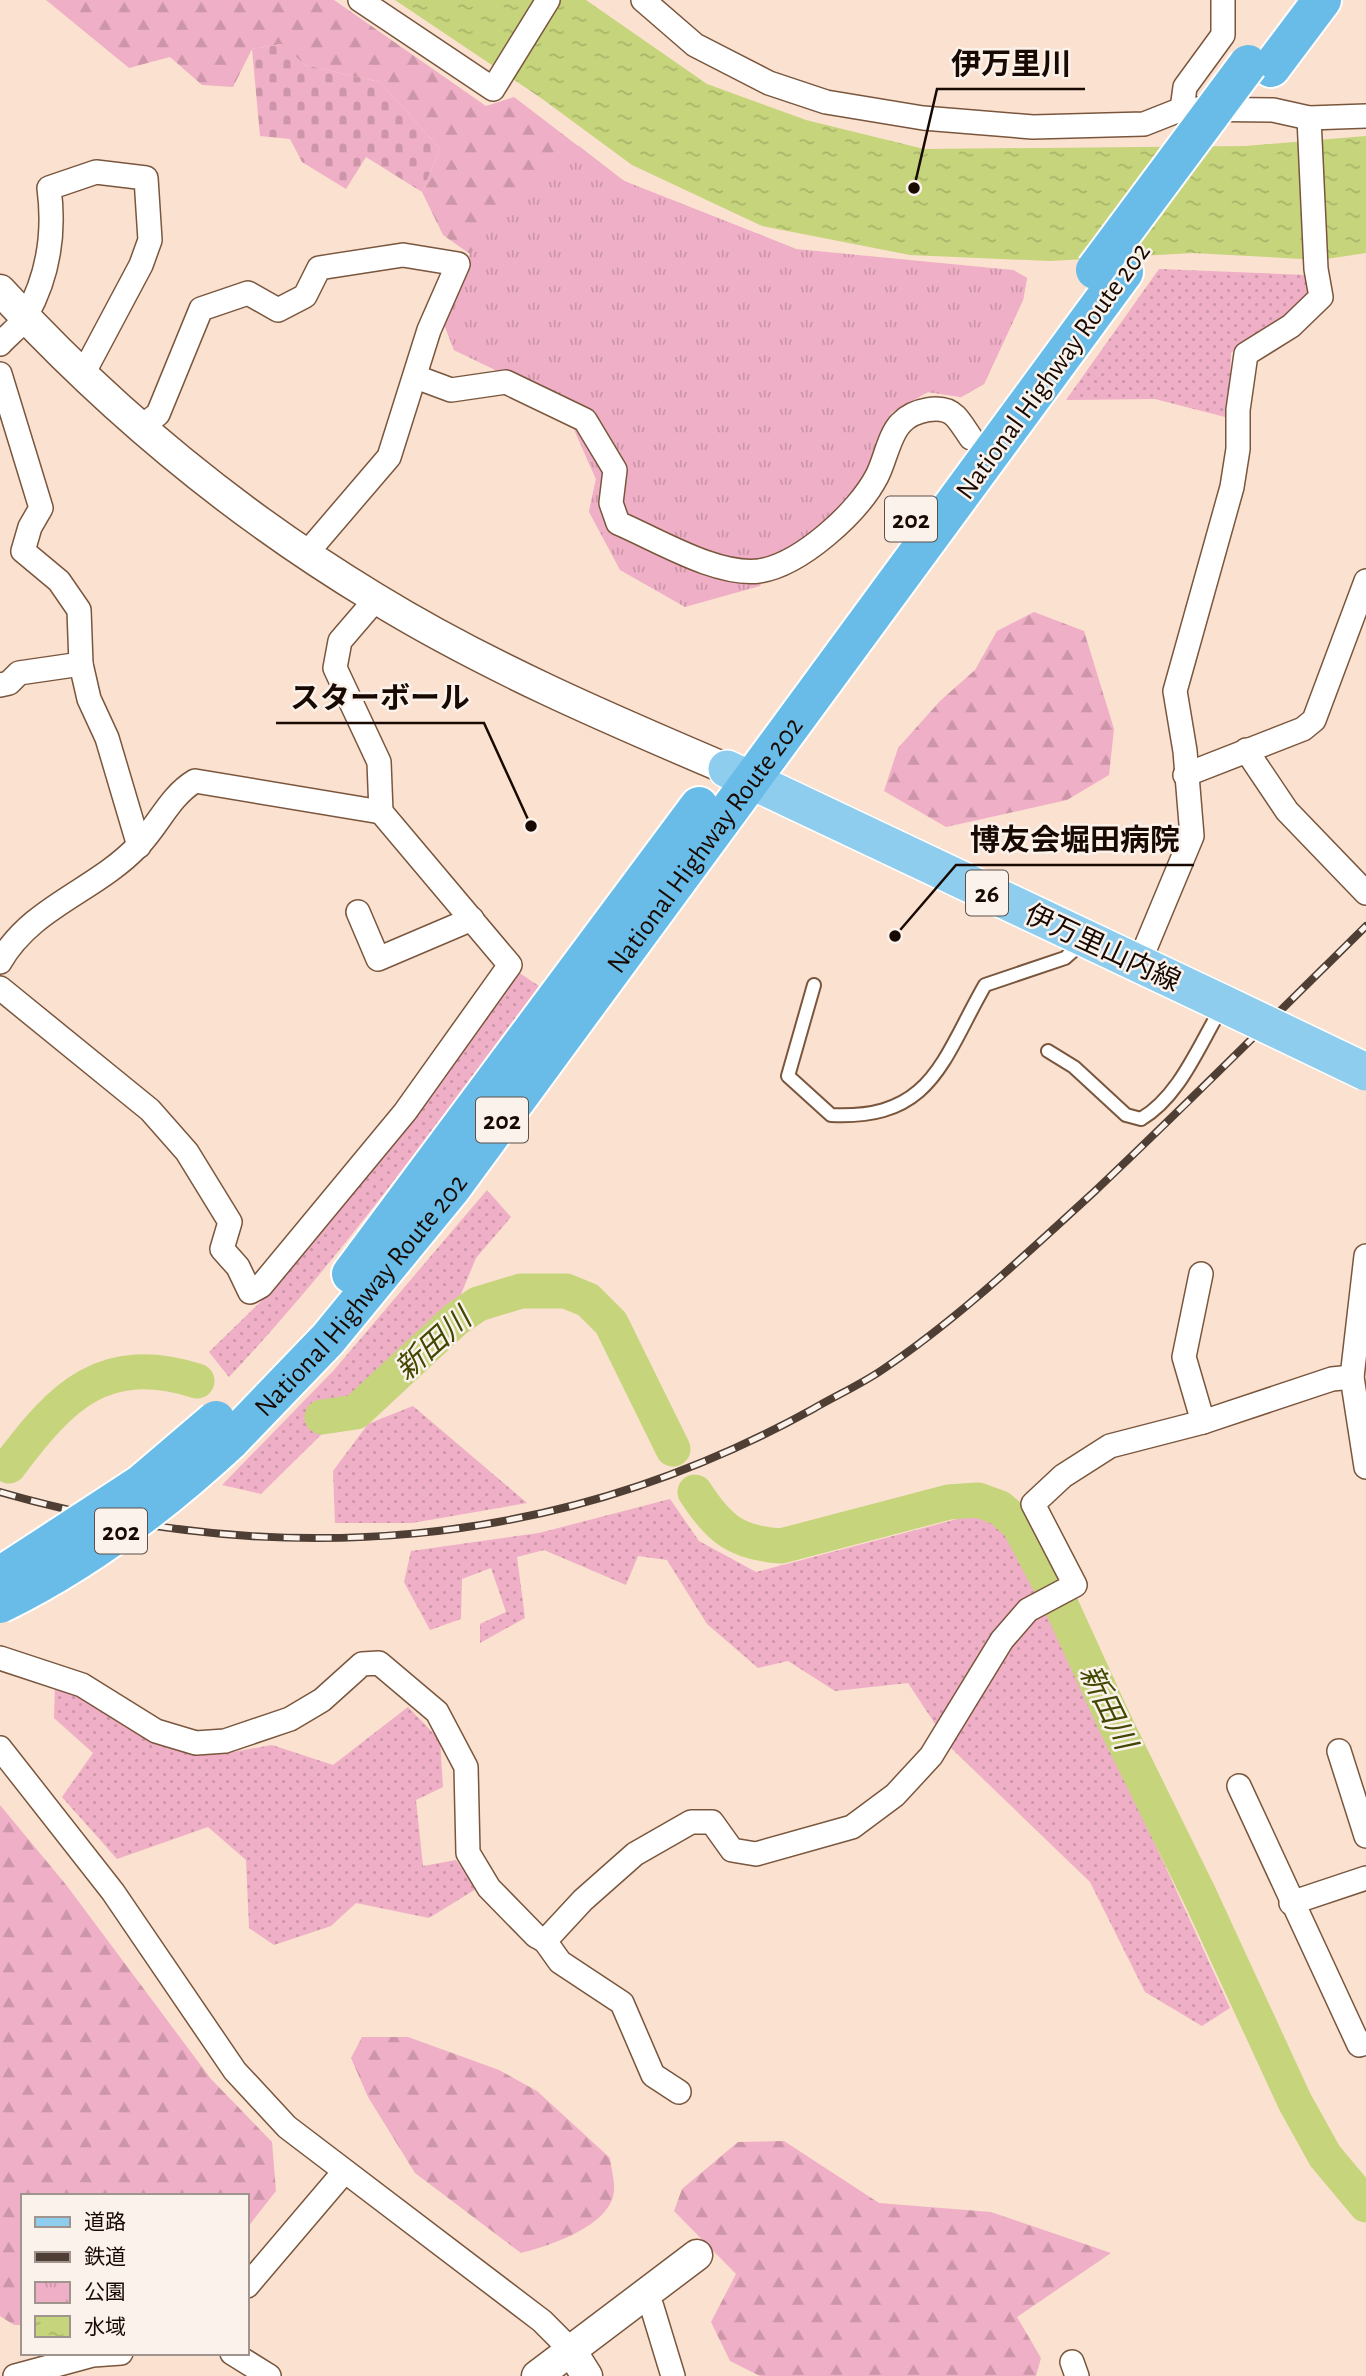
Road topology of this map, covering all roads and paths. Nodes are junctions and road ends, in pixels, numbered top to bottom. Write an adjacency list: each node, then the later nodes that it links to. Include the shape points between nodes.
1 (360, 0): 2 (street, via 493,89)
2 (548, 0)
3 (643, 0): 8 (street, via 695,45 769,83 826,102 923,118 1033,127 1144,124)
4 (1223, 0): 8 (street, via 1223,35 1185,87)
5 (1295, 0): 7 (highway, National Highway Route 202 / 202)
6 (1322, 0): 7 (highway, National Highway Route 202 / 202)
7 (1260, 66): 11 (highway, National Highway Route 202 / 202, bridge)
8 (1182, 109): 10 (street, via 1273,110)
9 (1366, 116): 10 (street)
10 (1309, 118): 27 (street, via 1321,297 1291,326 1246,354 1232,486 1175,691)
11 (1110, 271): 19 (highway, National Highway Route 202 / 202); 26 (highway, National Highway Route 202 / 202)
12 (0, 290): 13 (street)
13 (26, 318): 14 (street); 16 (street); 16 (street, via 48,262 54,222 49,188 96,172 146,178 150,240)
14 (0, 344)
15 (0, 374): 23 (street, via 41,509 23,551 59,581 79,610)
16 (83, 374): 18 (street)
17 (416, 377): 18 (street, via 429,330 458,264 403,255 319,268 304,296 278,310 248,293 201,309 158,415); 19 (street, via 451,390 506,382 585,420 615,470 611,503 618,523 730,571 760,570 797,558 833,530 876,479 900,423 915,413 937,409 954,414); 20 (street, via 389,457)
18 (141, 427): 20 (street, via 219,492)
19 (971, 438): 26 (highway, National Highway Route 202 / 202)
20 (306, 554): 22 (street)
21 (1366, 580): 25 (street, via 1314,720 1303,729)
22 (376, 599): 26 (street, via 554,694); 28 (street, via 340,642 335,668 379,762)
23 (81, 664): 24 (street, via 19,673 9,684); 29 (street)
24 (0, 685)
25 (1246, 750): 27 (street); 30 (street, via 1287,811)
26 (739, 775): 33 (main road, 伊万里山内線 / 26); 45 (highway, National Highway Route 202 / 202, via 336,1294 272,1366)
27 (1185, 775): 35 (street, via 1192,836)
28 (381, 812): 29 (street, via 195,781 181,789); 32 (street)
29 (139, 846): 34 (street, via 99,878 38,915)
30 (1366, 893)
31 (358, 912): 32 (street, via 378,959)
32 (471, 919): 37 (street, via 510,965 405,1111 261,1286 250,1292 238,1267 222,1249 230,1222 187,1152 150,1110)
33 (1085, 939): 35 (main road, 伊万里山内線 / 26); 36 (lane, via 1065,958 985,985 929,1085 904,1104 868,1114 831,1115 788,1076)
34 (0, 962)
35 (1139, 963): 38 (main road, 伊万里山内線 / 26)
36 (814, 985)
37 (0, 988)
38 (1224, 1004): 39 (lane, via 1171,1093 1141,1119 1126,1115 1074,1067); 40 (main road, 伊万里山内線 / 26, bridge)
39 (1048, 1051)
40 (1366, 1072)
41 (1366, 1256): 43 (street)
42 (1201, 1274): 44 (street, via 1184,1357)
43 (1352, 1377): 44 (street, via 1332,1379); 46 (street)
44 (1203, 1422): 56 (street, via 1110,1446 1063,1476 1032,1504 1074,1585 1028,1610 1002,1640 932,1756 895,1795 852,1826 756,1854 733,1850 712,1822 691,1822 635,1854)
45 (223, 1431): 47 (highway, National Highway Route 202 / 202, bridge); 48 (highway, National Highway Route 202 / 202, bridge, via 188,1480 117,1534)
46 (1366, 1467)
47 (0, 1576)
48 (0, 1604)
49 (0, 1658): 56 (street, via 82,1685 156,1731 196,1743 225,1741 290,1719 323,1700 362,1664 379,1663 436,1712 466,1767 468,1853 489,1888)
50 (0, 1748): 59 (street, via 113,1892 235,2071 287,2127)
51 (1339, 1751): 53 (street)
52 (1239, 1786): 55 (street)
53 (1366, 1836)
54 (1366, 1878): 55 (street)
55 (1291, 1903): 57 (street, via 1359,2045)
56 (545, 1941): 58 (street, via 560,1962 622,2003 653,2075)
57 (1366, 2043)
58 (679, 2092)
59 (344, 2172): 61 (street); 63 (street, via 542,2321)
60 (697, 2255): 62 (street)
61 (248, 2285)
62 (644, 2295): 63 (street); 70 (street)
63 (570, 2349): 68 (street); 69 (street)
64 (93, 2355): 66 (street)
65 (235, 2355): 67 (street)
66 (15, 2376)
67 (269, 2376)
68 (537, 2376)
69 (587, 2376)
70 (673, 2376)

